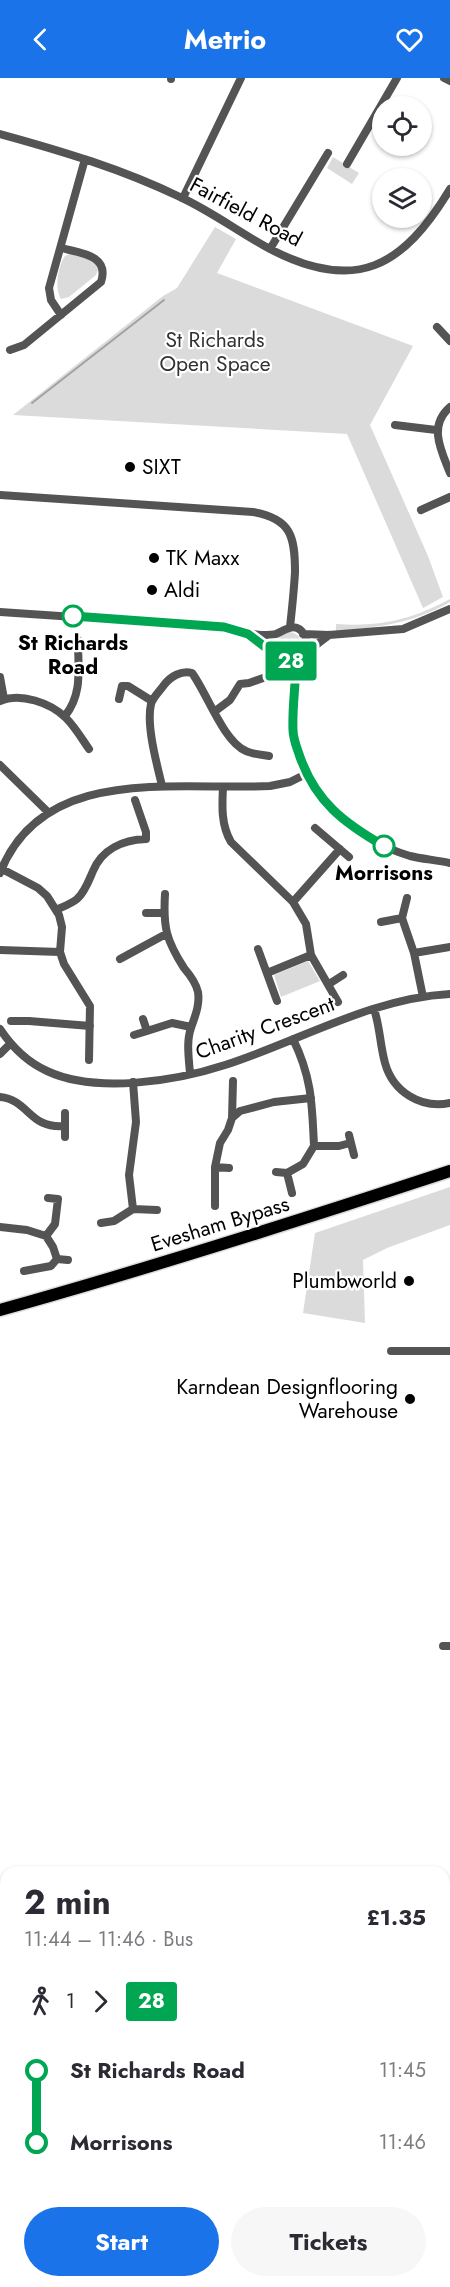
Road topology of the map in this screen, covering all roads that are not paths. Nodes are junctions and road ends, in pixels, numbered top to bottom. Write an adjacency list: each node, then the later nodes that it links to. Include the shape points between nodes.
1 (242, 78): 10 (street)
2 (397, 78): 8 (street)
3 (444, 78): 4 (street)
4 (450, 81)
5 (0, 134): 7 (street, Fairfield Road)
6 (327, 153): 12 (street)
7 (85, 159): 10 (street, Fairfield Road); 11 (street)
8 (347, 164)
9 (450, 189): 12 (street, Fairfield Road, via 424,230 377,265 350,271 329,270)
10 (183, 198): 12 (street, Fairfield Road)
11 (61, 248): 13 (street, via 49,294); 13 (street, via 92,256 102,270 98,285)
12 (270, 249)
13 (61, 315): 16 (street, via 24,345)
14 (437, 327): 15 (street)
15 (450, 341)
16 (10, 350)
17 (450, 407): 19 (street)
18 (395, 425): 19 (street)
19 (436, 430): 20 (street)
20 (450, 473)
21 (2, 495): 26 (street, via 269,515 285,525 295,546)
22 (450, 497): 23 (street)
23 (421, 510)
24 (450, 609): 30 (street, via 403,629)
25 (0, 612): 27 (street, via 224,627)
26 (290, 627): 28 (street); 29 (street)
27 (248, 634): 28 (street); 32 (street)
28 (276, 634): 32 (street, via 272,644)
29 (303, 634): 30 (street); 33 (street, via 307,646)
30 (329, 635): 33 (street)
31 (78, 640): 42 (street, via 78,693)
32 (275, 654): 34 (street)
33 (300, 658): 34 (street); 37 (street)
34 (285, 661): 37 (street)
35 (0, 677): 39 (street)
36 (267, 677): 41 (street, via 240,684 231,700)
37 (296, 677): 46 (street, via 293,734)
38 (119, 699): 40 (street, via 122,686 128,686)
39 (2, 700): 42 (street, via 37,701)
40 (152, 701): 41 (street, via 173,676 189,672); 47 (street, via 153,740)
41 (214, 712): 44 (street, via 239,747)
42 (65, 716): 43 (street)
43 (89, 749)
44 (269, 756)
45 (0, 765): 50 (street)
46 (306, 774): 48 (street, via 270,786); 54 (street, via 318,794 352,828 411,856)
47 (162, 786): 48 (street); 50 (street, via 118,789)
48 (223, 787): 58 (street, via 227,836)
49 (135, 800): 59 (street, via 146,839 128,841 106,852 76,899)
50 (50, 813): 55 (street, via 30,827)
51 (315, 828): 52 (street)
52 (340, 849): 53 (street); 58 (street)
53 (349, 856)
54 (450, 863)
55 (1, 871): 59 (street, via 38,888)
56 (165, 894): 61 (street)
57 (407, 898): 62 (street)
58 (293, 902): 70 (street, via 306,924)
59 (56, 910): 68 (street, via 62,927)
60 (146, 914): 61 (street)
61 (164, 914): 64 (street)
62 (402, 918): 63 (street); 69 (street)
63 (381, 922)
64 (166, 934): 71 (street); 83 (street, via 198,992 198,1008)
65 (450, 947): 69 (street)
66 (258, 949): 72 (street)
67 (0, 950): 68 (street)
68 (60, 952): 82 (street, via 90,1006)
69 (414, 953): 76 (street)
70 (310, 955): 72 (street); 74 (street)
71 (120, 959)
72 (267, 973): 77 (street)
73 (343, 975): 74 (street)
74 (329, 984): 78 (street)
75 (450, 994): 76 (street, Charity Crescent)
76 (423, 997): 79 (street, Charity Crescent)
77 (277, 1001)
78 (338, 1002)
79 (374, 1009): 87 (street, Charity Crescent); 96 (street, via 385,1062 398,1087 420,1102)
80 (143, 1019): 85 (street)
81 (11, 1022): 82 (street)
82 (90, 1026): 90 (street)
83 (191, 1027): 85 (street, via 172,1023); 91 (street)
84 (0, 1029): 88 (street, Charity Crescent)
85 (147, 1031): 86 (street)
86 (134, 1035)
87 (293, 1039): 91 (street, Charity Crescent); 95 (street, via 305,1065)
88 (10, 1044): 89 (street); 93 (street, Charity Crescent, via 48,1071 72,1079 89,1083)
89 (0, 1054)
90 (88, 1060)
91 (190, 1074): 93 (street, Charity Crescent)
92 (233, 1081): 98 (street)
93 (133, 1082): 111 (street, via 136,1122 129,1175)
94 (0, 1097): 99 (street, via 16,1102 47,1126)
95 (311, 1098): 98 (street, via 274,1102 240,1111); 101 (street)
96 (450, 1102)
97 (65, 1113): 99 (street)
98 (232, 1118): 103 (street, via 220,1143)
99 (65, 1126): 100 (street)
100 (65, 1137)
101 (314, 1146): 102 (street, via 339,1146 350,1139); 107 (street, via 303,1164)
102 (354, 1155)
103 (215, 1167): 104 (street); 110 (street)
104 (229, 1168)
105 (450, 1171): 119 (highway, Evesham Bypass, via 140,1270)
106 (276, 1172): 107 (street)
107 (287, 1173): 108 (street)
108 (292, 1193)
109 (48, 1198): 115 (street, via 58,1199 54,1224)
110 (215, 1206)
111 (133, 1209): 112 (street); 113 (street, via 114,1221)
112 (157, 1210)
113 (101, 1223)
114 (0, 1227): 115 (street)
115 (46, 1236): 116 (street)
116 (57, 1259): 117 (street); 118 (street, via 51,1266)
117 (68, 1260)
118 (24, 1271)
119 (0, 1310)
120 (391, 1351): 121 (street)
121 (450, 1351)

